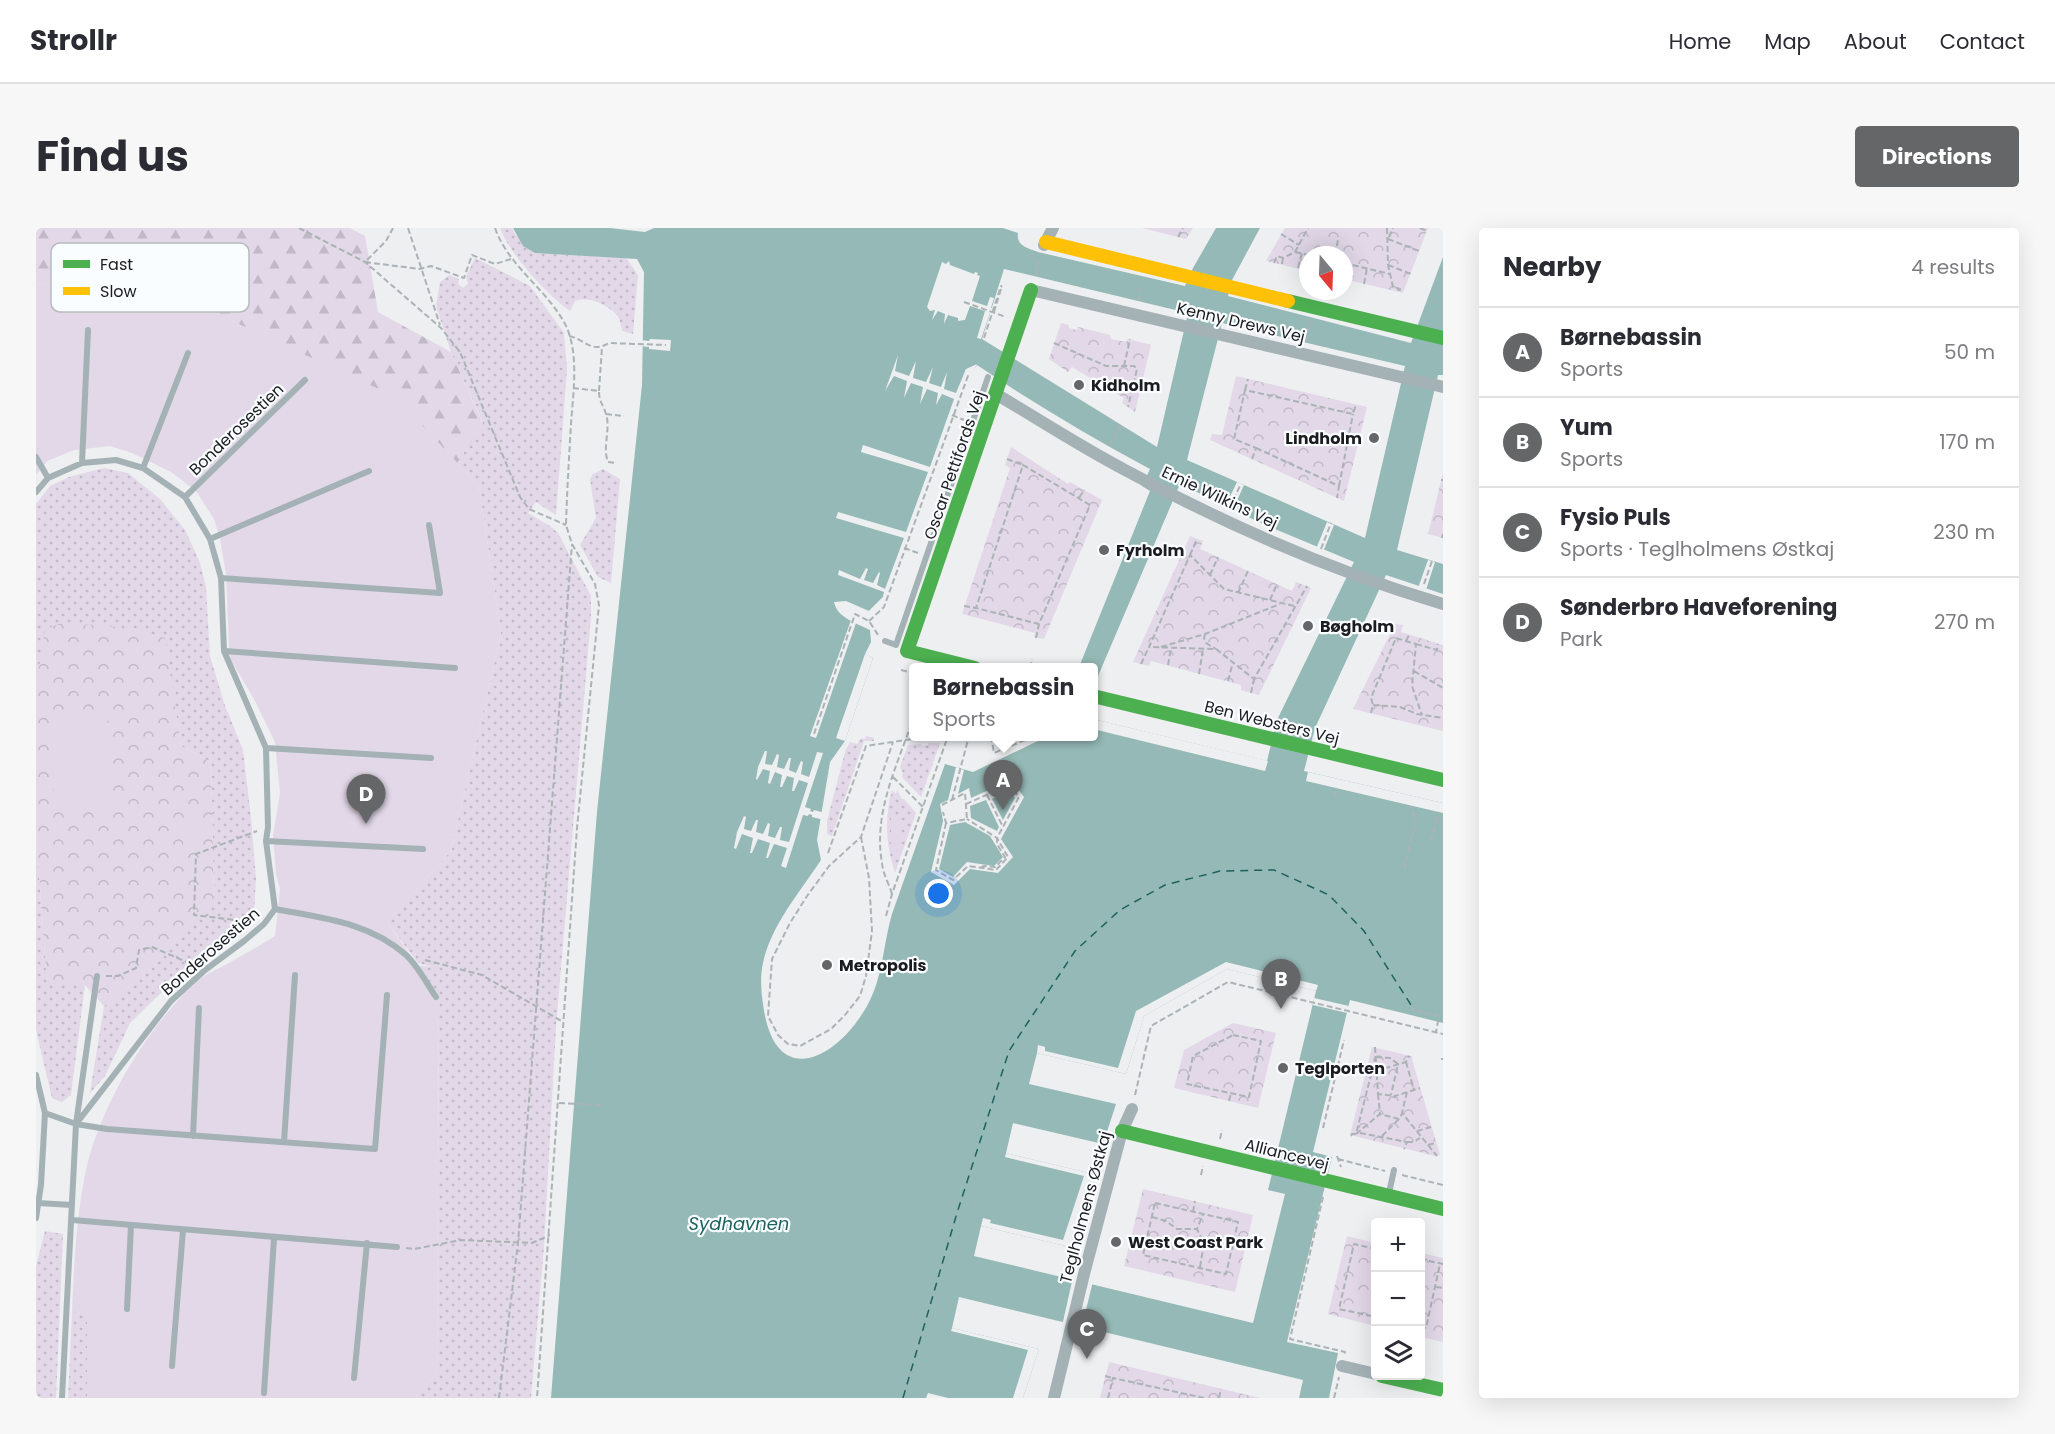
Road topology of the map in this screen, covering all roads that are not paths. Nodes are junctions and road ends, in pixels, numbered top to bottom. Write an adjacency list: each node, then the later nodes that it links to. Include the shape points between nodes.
1 (1053, 228): 2 (street)
2 (1044, 246): 5 (street, via 1146,266)
3 (1033, 284): 8 (street, Oscar Pettifords Vej, via 1010,353); 9 (street, Kenny Drews Vej, via 1170,322)
4 (88, 330): 11 (lane)
5 (1443, 338)
6 (188, 353): 12 (lane)
7 (305, 380): 16 (lane, Bonderosestien)
8 (994, 385): 20 (street, Ernie Wilkins Vej, via 1124,470 1196,507 1322,562); 21 (lane, via 896,645); 23 (street, Oscar Pettifords Vej, via 907,651)
9 (1443, 387)
10 (36, 457): 14 (lane)
11 (82, 463): 12 (lane, Bonderosestien, via 116,460); 14 (lane, Bonderosestien)
12 (143, 468): 16 (lane, Bonderosestien)
13 (369, 471): 18 (lane)
14 (48, 478): 15 (lane, Bonderosestien)
15 (36, 492)
16 (185, 497): 18 (lane, Bonderosestien)
17 (429, 525): 19 (lane, via 440,593)
18 (210, 538): 19 (lane, Bonderosestien)
19 (221, 578): 22 (lane, Bonderosestien)
20 (1443, 604)
21 (885, 641)
22 (224, 651): 24 (lane); 26 (lane, Bonderosestien)
23 (955, 663)
24 (455, 668)
25 (1098, 697): 28 (street, Ben Websters Vej)
26 (266, 748): 27 (lane); 29 (lane, Bonderosestien)
27 (430, 758)
28 (1443, 780)
29 (266, 841): 30 (lane); 31 (lane, Bonderosestien)
30 (423, 849)
31 (275, 909): 35 (lane, via 371,931 407,956); 40 (lane, Bonderosestien, via 264,924 171,1000)
32 (295, 975): 44 (lane)
33 (97, 976): 40 (lane)
34 (387, 995): 44 (lane, via 375,1149)
35 (436, 997)
36 (199, 1008): 42 (lane)
37 (36, 1075): 39 (lane)
38 (1132, 1109): 41 (street, Teglholmens Østkaj)
39 (45, 1113): 40 (lane); 43 (lane)
40 (76, 1124): 42 (lane); 48 (lane)
41 (1122, 1131): 46 (street, Alliancevej); 66 (street, Teglholmens Østkaj)
42 (193, 1136): 44 (lane)
43 (40, 1139): 47 (lane)
44 (284, 1142)
45 (1394, 1170): 46 (lane)
46 (1389, 1196): 49 (street, Alliancevej)
47 (38, 1203): 48 (lane); 50 (lane)
48 (72, 1205): 51 (lane)
49 (1443, 1209)
50 (36, 1218)
51 (72, 1220): 52 (lane); 65 (lane)
52 (131, 1225): 53 (lane); 57 (lane)
53 (183, 1230): 54 (lane); 58 (lane)
54 (274, 1238): 55 (lane); 64 (lane)
55 (367, 1243): 56 (lane); 61 (lane)
56 (397, 1247)
57 (128, 1309)
58 (172, 1366)
59 (1342, 1366): 60 (street)
60 (1371, 1373)
61 (354, 1378)
62 (1399, 1380): 63 (street)
63 (1443, 1390)
64 (264, 1393)
65 (62, 1398)
66 (1054, 1398)

